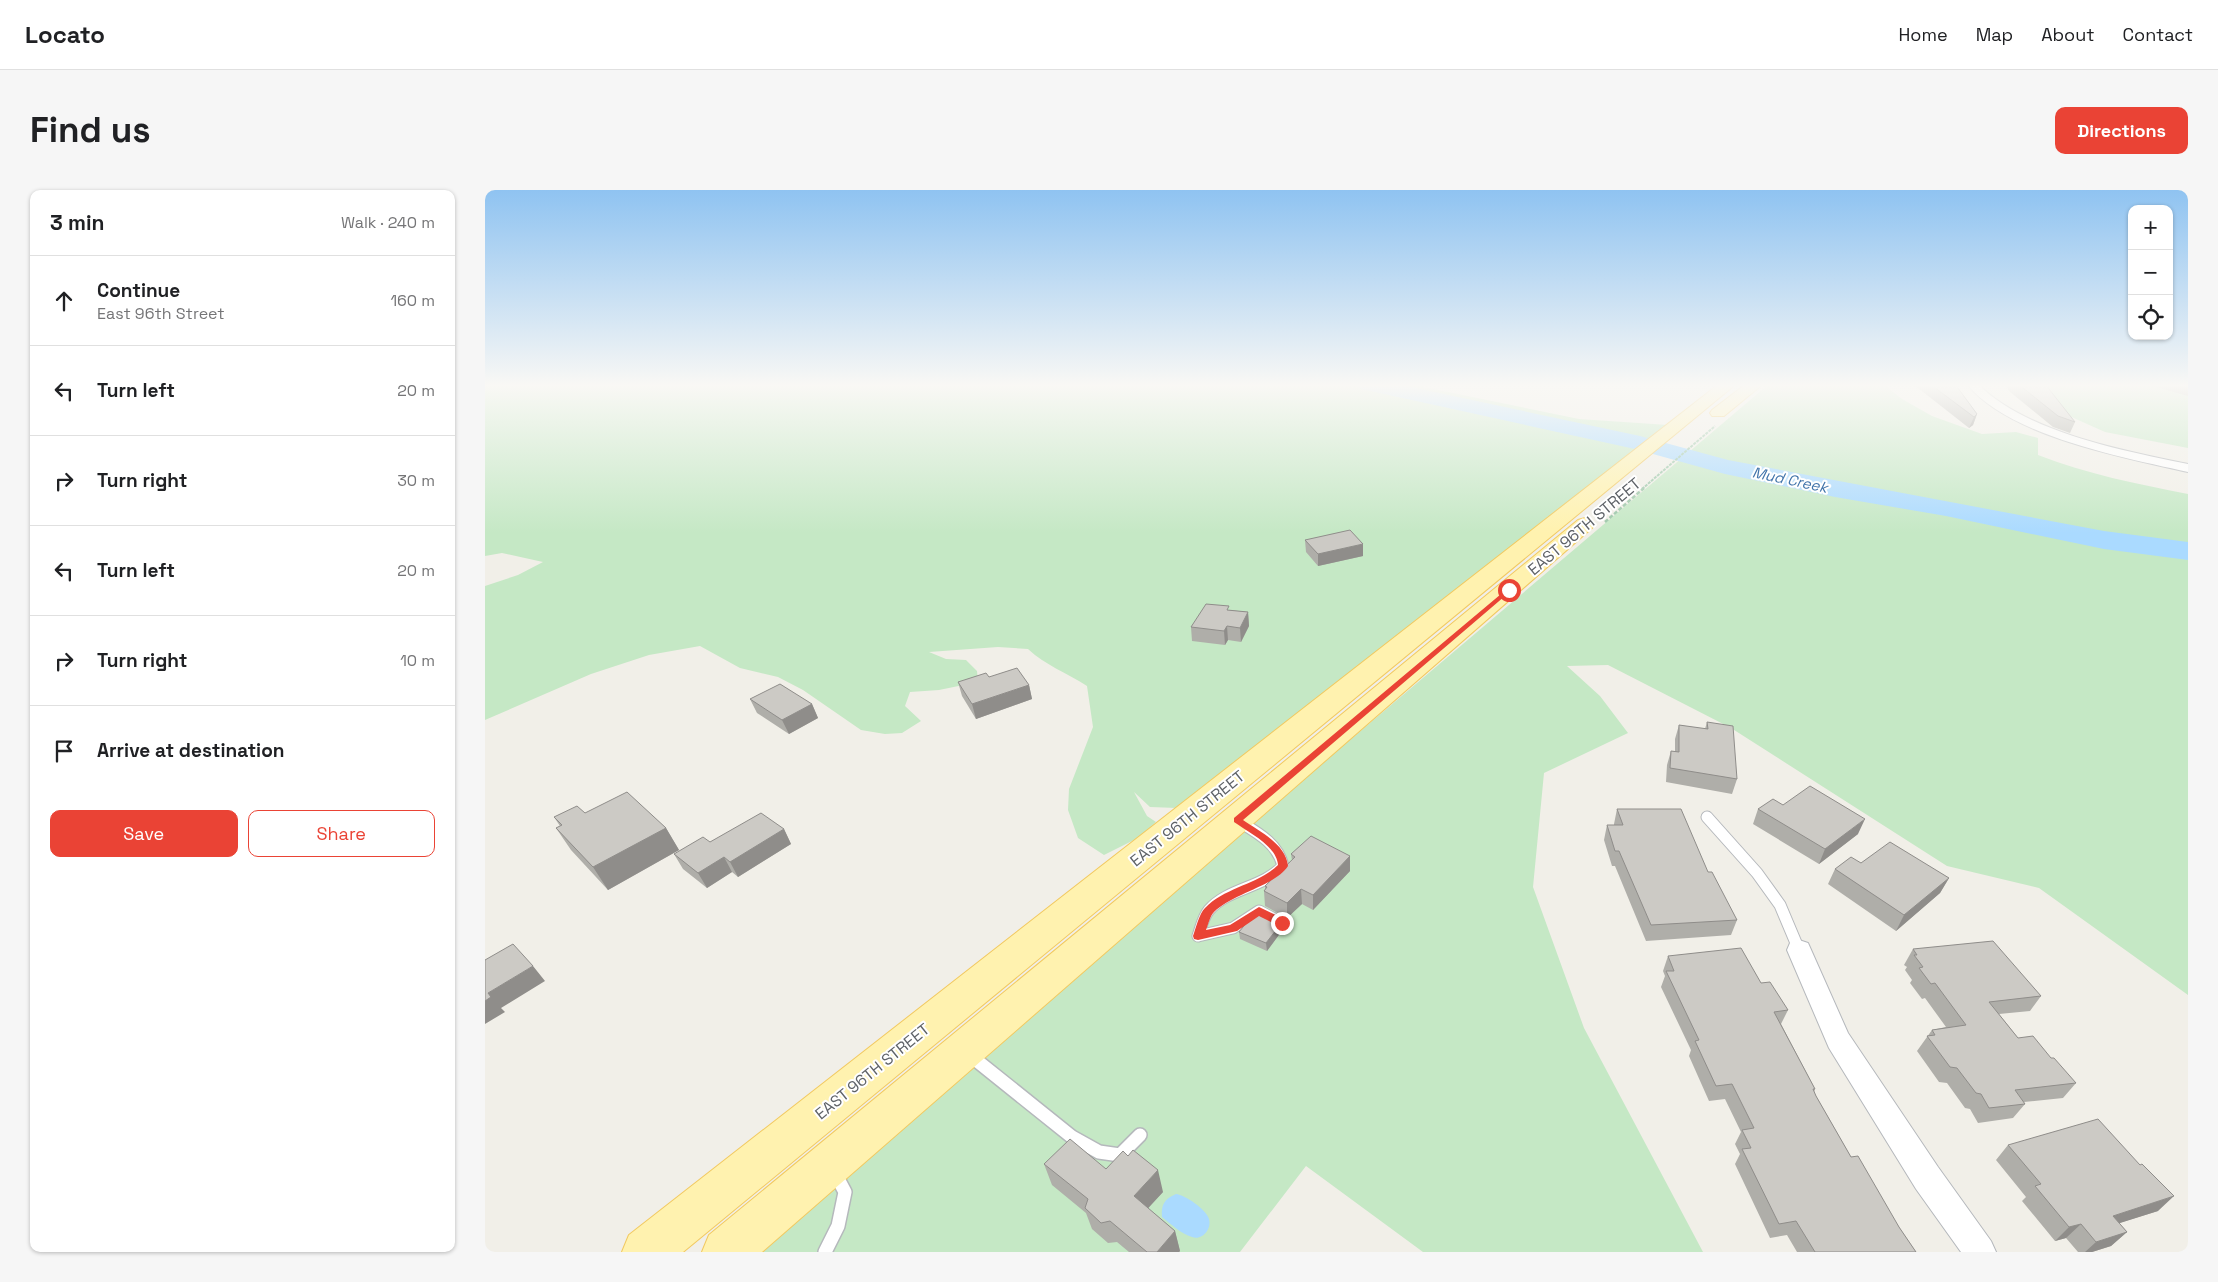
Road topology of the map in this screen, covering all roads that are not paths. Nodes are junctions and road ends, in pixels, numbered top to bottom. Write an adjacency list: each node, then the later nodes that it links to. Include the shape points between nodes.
1 (1670, 434): 4 (main road, EAST 96TH STREET)
2 (1696, 434): 4 (main road, EAST 96TH STREET)
3 (2061, 434): 5 (street, via 2128,455)
4 (1655, 464): 7 (main road, EAST 96TH STREET); 13 (main road, EAST 96TH STREET, via 1372,670)
5 (2188, 468)
6 (1707, 818): 9 (lane, via 1757,873 1780,905)
7 (1237, 820): 8 (lane, via 1273,846 1283,859 1283,866 1209,910 1198,936 1233,928 1259,911); 10 (main road, EAST 96TH STREET)
8 (1282, 923)
9 (1799, 950): 16 (street, via 1838,1040 1927,1178)
10 (963, 1050): 11 (lane, via 1072,1137 1099,1152 1120,1155); 12 (main road, EAST 96TH STREET)
11 (1140, 1135)
12 (831, 1163): 14 (main road, EAST 96TH STREET); 15 (lane, via 845,1192 839,1226)
13 (646, 1252)
14 (726, 1252)
15 (825, 1252)
16 (1980, 1252)

